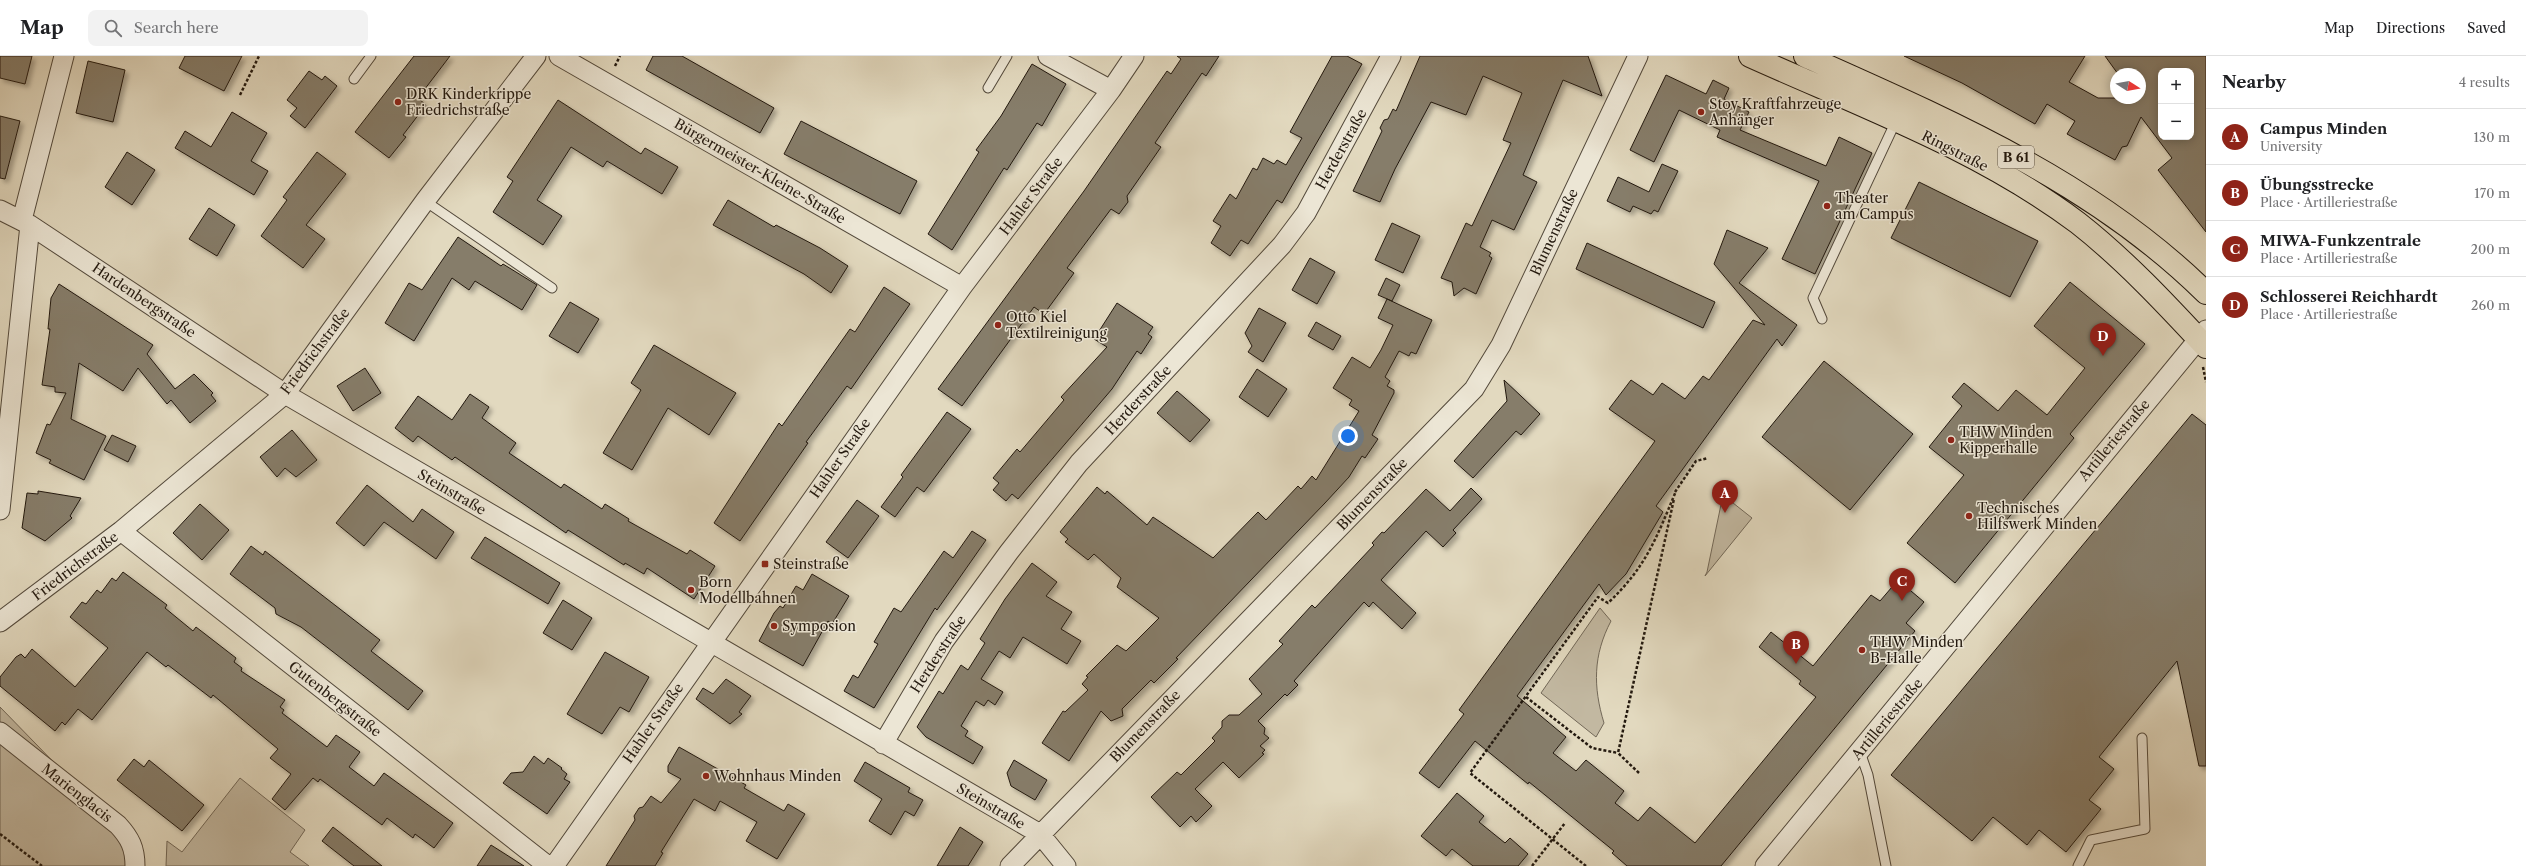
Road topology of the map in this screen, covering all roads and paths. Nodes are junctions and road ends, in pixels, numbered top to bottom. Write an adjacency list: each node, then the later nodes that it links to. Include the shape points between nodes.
1 (64, 56): 20 (street)
2 (259, 56): 16 (path)
3 (372, 56): 13 (lane)
4 (536, 56): 18 (street, Friedrichstraße)
5 (559, 56): 21 (street, Bürgermeister-Kleine-Straße)
6 (1007, 56): 14 (lane)
7 (1048, 56): 15 (street)
8 (1134, 56): 15 (street, Hahler Straße)
9 (1391, 56): 36 (street, Herderstraße, via 1306,213 1287,239 1079,463 944,641)
10 (1638, 56): 42 (street, Blumenstraße, via 1501,345 1474,389)
11 (1750, 56): 17 (main road, Ringstraße / B 61)
12 (1805, 56): 23 (main road, Ringstraße / B 61, via 2000,148 2063,183 2123,222)
13 (354, 79)
14 (988, 88)
15 (1111, 90): 21 (street, Hahler Straße)
16 (240, 95)
17 (1896, 121): 24 (lane, via 1813,298); 25 (main road, Ringstraße / B 61, via 1968,156 2049,203 2100,242)
18 (425, 201): 22 (lane); 26 (street, Friedrichstraße)
19 (0, 210): 20 (street, Hardenbergstraße)
20 (26, 222): 26 (street, Hardenbergstraße); 29 (street)
21 (962, 287): 32 (street, Hahler Straße)
22 (552, 288)
23 (2206, 293)
24 (1822, 319)
25 (2203, 339): 37 (street, Artilleriestraße)
26 (285, 394): 30 (street, Friedrichstraße); 32 (street, Steinstraße)
27 (1708, 458): 28 (path, via 1696,461)
28 (1676, 492): 33 (path, via 1651,550 1629,583 1608,603 1598,597); 38 (path)
29 (0, 510)
30 (121, 532): 31 (street, Friedrichstraße); 46 (street, Gutenbergstraße)
31 (1, 618)
32 (710, 642): 36 (street, Steinstraße); 47 (street, Hahler Straße)
33 (1526, 697): 38 (path, via 1592,748); 43 (path, via 1470,773)
34 (0, 732): 45 (street, Marienglacis, via 118,825 129,837 135,853)
35 (2142, 738): 54 (lane, via 2145,830 2091,840)
36 (883, 744): 42 (street, Steinstraße)
37 (1860, 752): 52 (street, Artilleriestraße); 53 (lane, via 1868,775)
38 (1618, 753): 39 (path)
39 (1639, 773)
40 (1565, 823): 43 (path)
41 (0, 834): 44 (path)
42 (1040, 834): 48 (street, Blumenstraße); 49 (street, Steinstraße)
43 (1553, 840): 50 (path); 51 (path)
44 (42, 866)
45 (135, 866)
46 (548, 866)
47 (554, 866)
48 (1010, 866)
49 (1066, 866)
50 (1532, 866)
51 (1586, 866)
52 (1765, 866)
53 (1886, 866)
54 (2078, 866)

